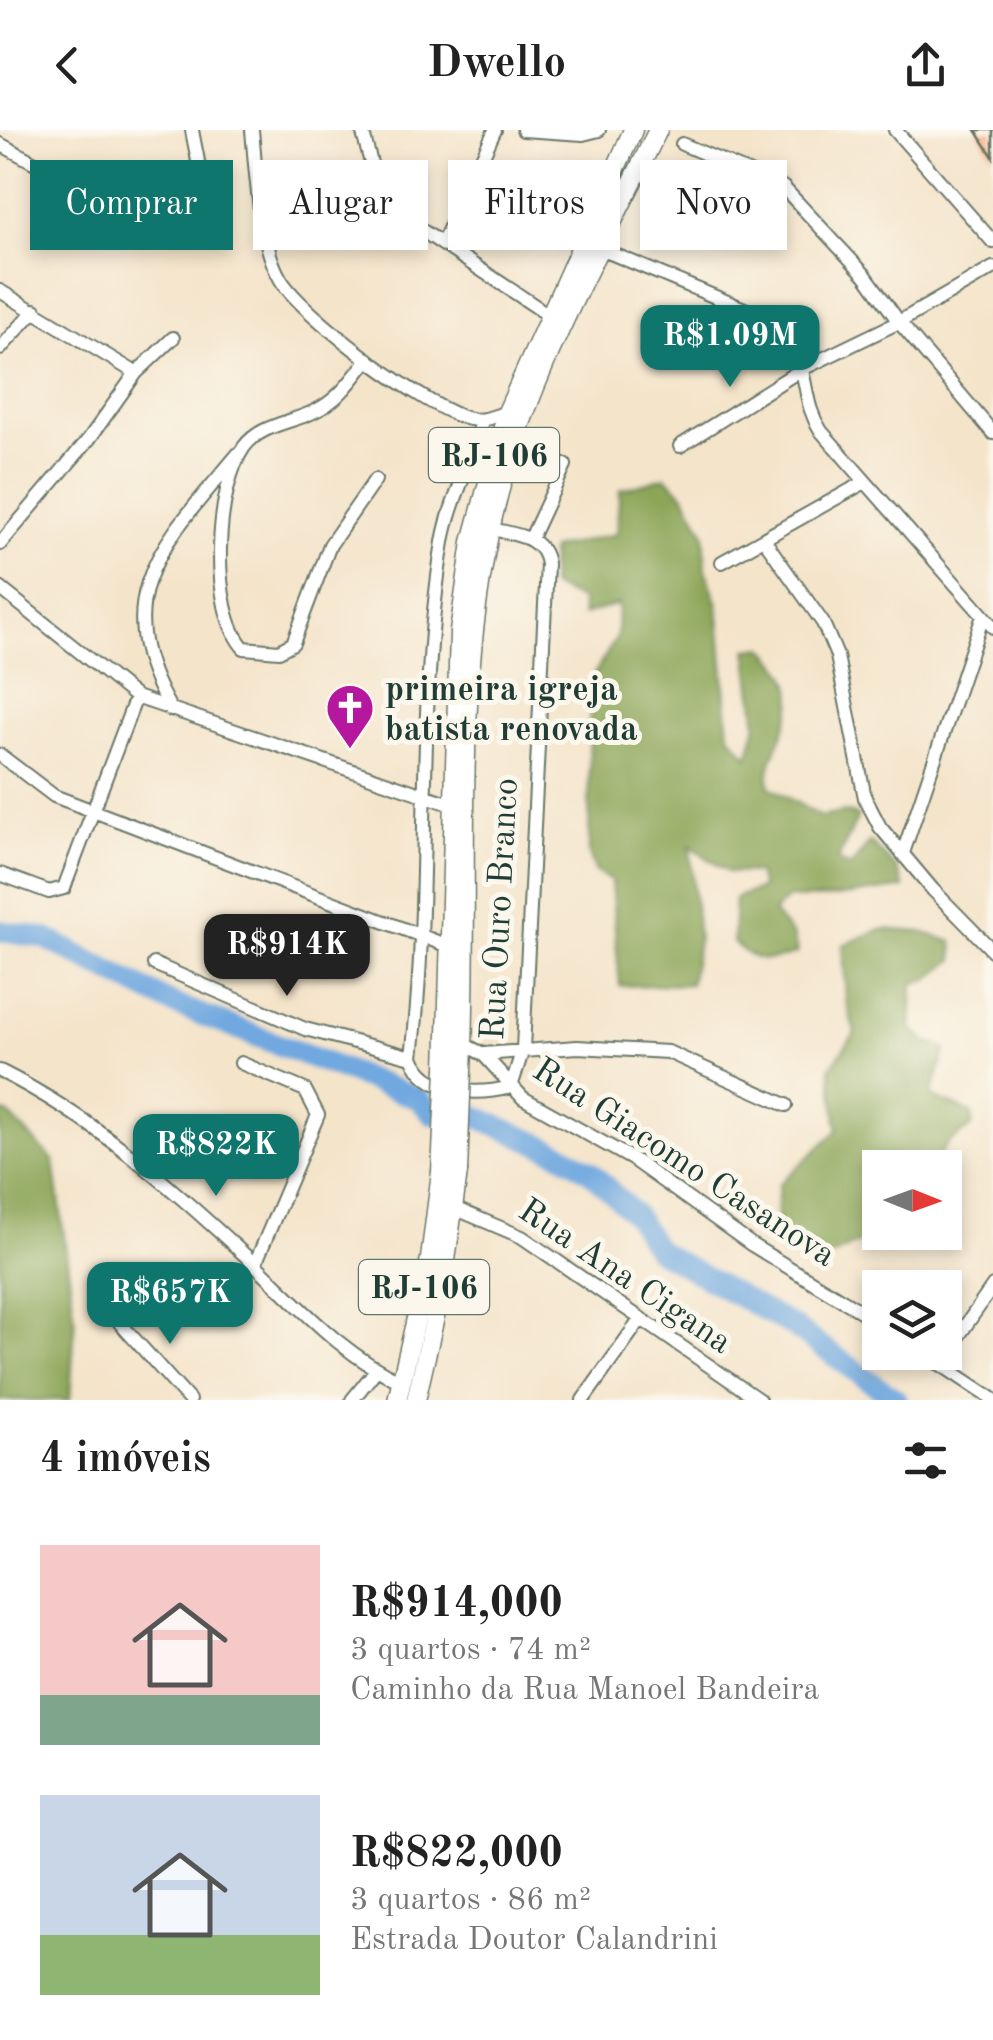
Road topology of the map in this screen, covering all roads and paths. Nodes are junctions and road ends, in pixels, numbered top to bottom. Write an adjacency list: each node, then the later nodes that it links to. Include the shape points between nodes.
1 (192, 130): 10 (street, via 202,195 198,216 179,236)
2 (252, 130): 24 (street, via 256,182 279,277 304,309)
3 (362, 130): 14 (street, via 377,185 393,211)
4 (495, 130): 14 (street)
5 (523, 130): 6 (street)
6 (599, 130)
7 (632, 130): 20 (highway, RJ-106)
8 (658, 130): 12 (highway, RJ-106)
9 (895, 130): 13 (street)
10 (0, 144)
11 (682, 144): 21 (street, via 782,187 854,262)
12 (620, 209)
13 (993, 242)
14 (442, 244): 20 (street)
15 (601, 250): 35 (highway, RJ-106, via 532,399)
16 (603, 250): 25 (street, via 749,311 769,324)
17 (993, 268): 21 (street)
18 (0, 291): 19 (street)
19 (34, 310): 23 (street); 26 (street)
20 (550, 316): 27 (highway, RJ-106)
21 (899, 322): 25 (street); 29 (street)
22 (174, 338): 26 (street)
23 (0, 349)
24 (368, 359): 28 (street, via 457,414); 31 (street, via 339,396 265,430)
25 (802, 370): 30 (street); 34 (street, via 808,411)
26 (136, 373): 38 (street)
27 (507, 412): 28 (street); 42 (highway, RJ-106, via 472,542)
28 (482, 420): 43 (street, via 443,540)
29 (993, 433)
30 (680, 446)
31 (243, 448): 33 (street, via 221,530 220,580 230,633 244,648 279,651 292,643 330,545); 45 (street, via 166,543 141,600 153,679)
32 (565, 465): 36 (street)
33 (375, 480)
34 (865, 482): 37 (street); 41 (street)
35 (492, 529): 36 (street); 56 (highway, RJ-106, via 472,690)
36 (531, 538): 57 (street, Rua Ouro Branco, via 546,564)
37 (765, 541): 39 (street); 50 (street, via 823,623 837,656 865,798 880,827)
38 (0, 544)
39 (722, 562)
40 (0, 588): 44 (street)
41 (988, 621): 50 (street)
42 (459, 632): 43 (street); 48 (highway, RJ-106)
43 (432, 636): 47 (street)
44 (136, 697): 45 (street); 49 (street)
45 (171, 710): 47 (street)
46 (0, 755): 49 (street, via 54,796)
47 (424, 798): 48 (street); 52 (street)
48 (453, 805): 53 (highway, RJ-106)
49 (94, 812): 51 (street, via 64,888 54,893); 52 (street)
50 (904, 850): 54 (street, via 932,890)
51 (0, 874)
52 (424, 938): 53 (street); 59 (street)
53 (448, 946): 62 (highway, RJ-106)
54 (993, 951)
55 (154, 964): 59 (street, via 305,1029)
56 (463, 1044): 58 (street, Rua Giacomo Casanova); 62 (highway, RJ-106)
57 (523, 1049): 58 (street); 63 (street, Rua Ouro Branco); 64 (street, via 668,1052)
58 (483, 1054): 63 (street, Rua Giacomo Casanova)
59 (412, 1057): 63 (street, via 418,1072 438,1086 492,1092)
60 (241, 1064): 67 (street, via 305,1090 318,1115)
61 (0, 1070): 67 (street, via 96,1126)
62 (454, 1070): 65 (highway, RJ-106, bridge)
63 (511, 1087): 69 (street, Rua Giacomo Casanova)
64 (786, 1105)
65 (449, 1172): 66 (highway, RJ-106); 75 (highway, RJ-106)
66 (454, 1208): 70 (street, Rua Ana Cigana, via 522,1237); 80 (highway, RJ-106)
67 (254, 1264): 73 (street)
68 (993, 1286): 72 (street)
69 (862, 1313)
70 (640, 1320): 76 (street, Rua Ana Cigana); 81 (street)
71 (120, 1323): 78 (street)
72 (962, 1331)
73 (376, 1370): 75 (street); 79 (street)
74 (948, 1370): 77 (street)
75 (400, 1391)
76 (740, 1395): 82 (street, Rua Ana Cigana)
77 (993, 1399)
78 (189, 1400)
79 (352, 1400)
80 (416, 1400)
81 (584, 1400)
82 (759, 1400)

